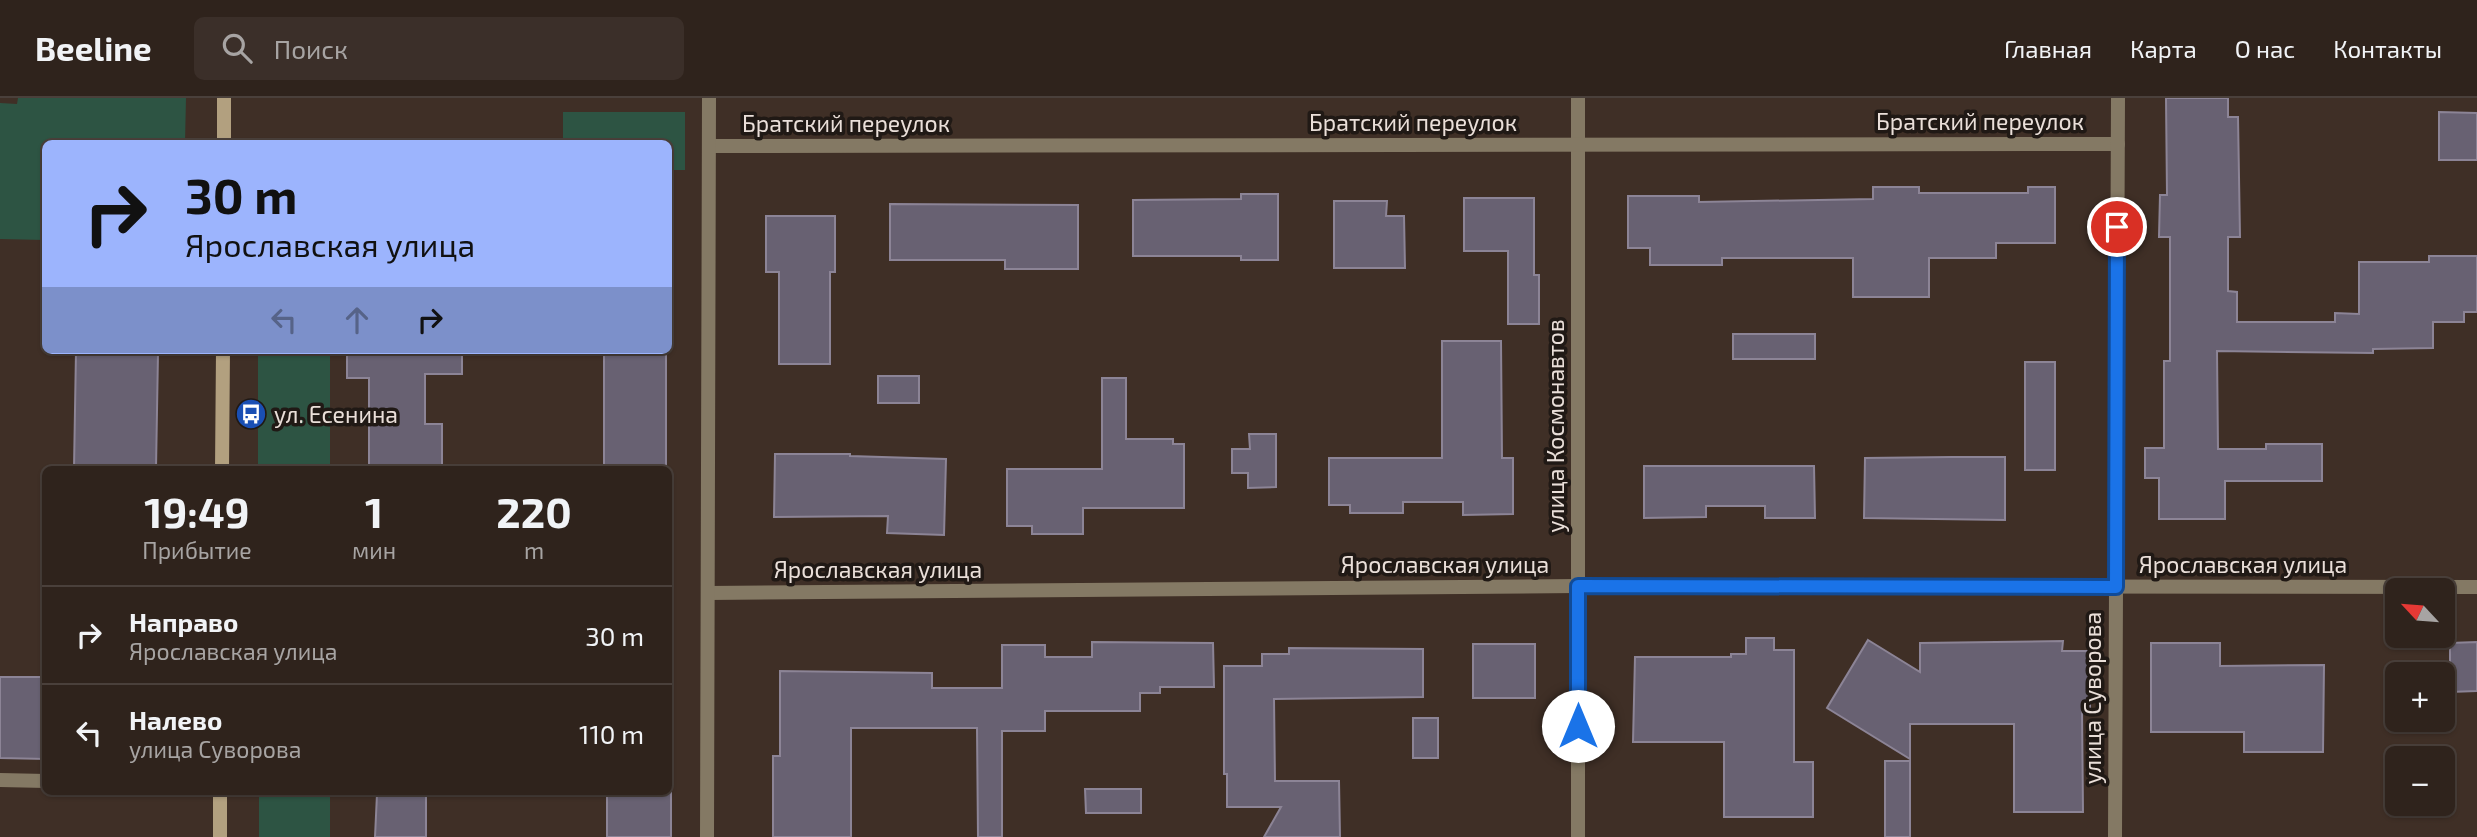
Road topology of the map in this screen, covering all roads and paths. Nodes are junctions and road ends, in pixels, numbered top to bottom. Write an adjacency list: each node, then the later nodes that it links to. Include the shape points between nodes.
1 (224, 98): 5 (street)
2 (709, 98): 8 (street)
3 (1578, 98): 7 (street, улица Космонавтов)
4 (2118, 98): 6 (street, улица Суворова)
5 (224, 140)
6 (2118, 144): 7 (street, Братский переулок); 12 (street, улица Суворова)
7 (1578, 145): 8 (street, Братский переулок); 11 (street, улица Космонавтов)
8 (709, 146): 14 (street)
9 (223, 354): 10 (street)
10 (222, 466)
11 (1578, 586): 12 (street, Ярославская улица); 14 (street, Ярославская улица); 20 (street, улица Космонавтов)
12 (2116, 587): 13 (street, Ярославская улица); 21 (street, улица Суворова)
13 (2477, 587)
14 (708, 593): 19 (street)
15 (0, 780): 16 (street)
16 (42, 781)
17 (220, 795): 18 (street)
18 (220, 837)
19 (707, 837)
20 (1578, 837)
21 (2115, 837)

